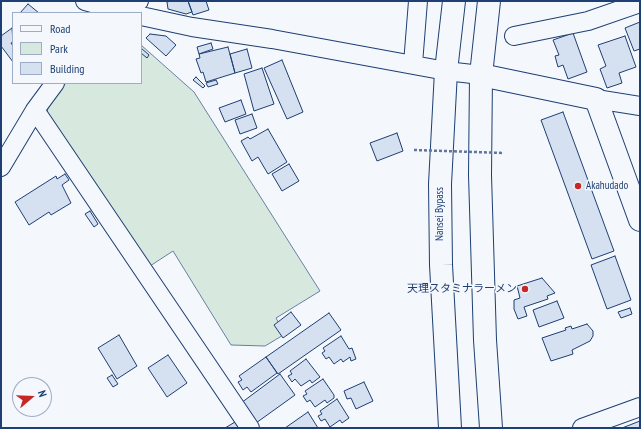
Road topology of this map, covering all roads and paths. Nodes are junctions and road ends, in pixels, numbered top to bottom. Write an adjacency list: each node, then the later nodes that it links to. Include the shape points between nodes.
1 (85, 1): 7 (street)
2 (139, 1): 8 (street)
3 (418, 1): 11 (street)
4 (454, 1): 12 (main road, Nansei Bypass)
5 (489, 1): 13 (main road)
6 (640, 3): 10 (street, via 588,21)
7 (122, 12)
8 (126, 12)
9 (142, 16): 11 (street)
10 (514, 36)
11 (413, 64): 12 (street)
12 (446, 71): 13 (street); 24 (main road, Nansei Bypass, via 440,184 441,265)
13 (482, 75): 15 (main road); 25 (main road, via 482,260)
14 (54, 84): 17 (street)
15 (596, 99): 16 (street); 21 (main road)
16 (640, 106)
17 (35, 110): 20 (street); 23 (street)
18 (414, 150): 19 (path, bridge)
19 (504, 153)
20 (1, 167)
21 (640, 220)
22 (640, 407): 26 (street)
23 (250, 428)
24 (450, 428)
25 (491, 428)
26 (582, 428)

